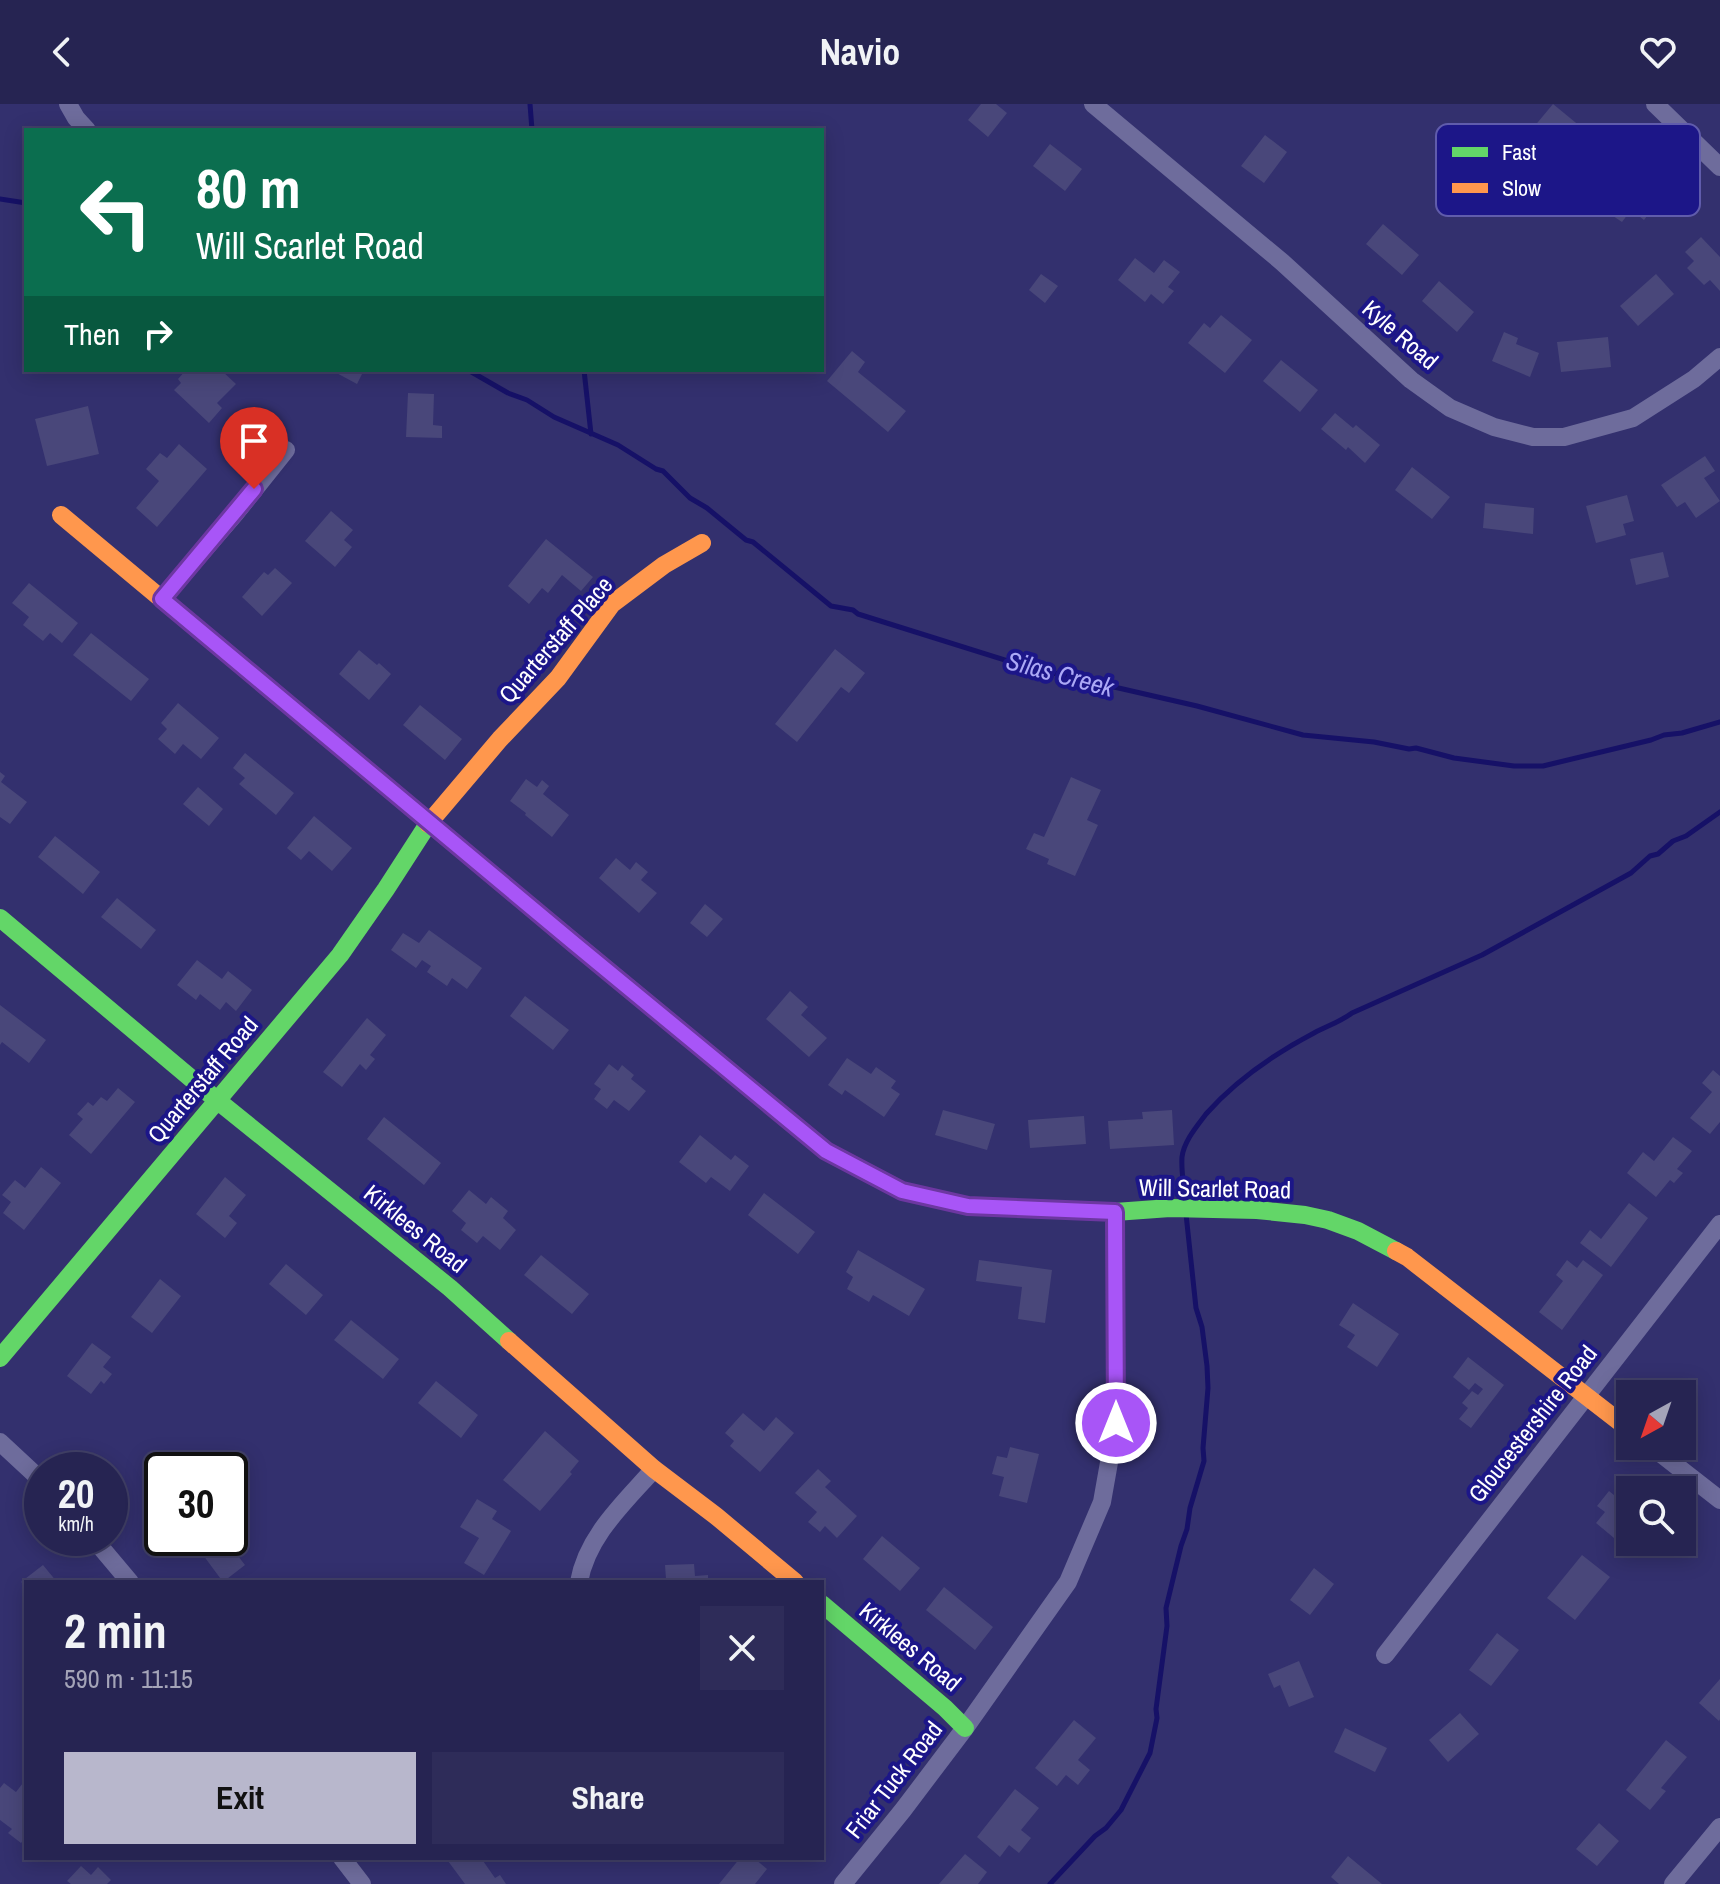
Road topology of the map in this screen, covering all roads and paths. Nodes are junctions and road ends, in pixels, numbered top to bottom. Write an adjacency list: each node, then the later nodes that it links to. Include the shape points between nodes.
1 (68, 104): 5 (street)
2 (1093, 104): 8 (street, Kyle Road, via 1282,262 1411,380 1450,408 1494,427 1533,437 1564,437 1633,418)
3 (1655, 104): 4 (street)
4 (1676, 124)
5 (85, 128)
6 (1700, 148): 7 (street)
7 (1720, 167)
8 (1720, 357)
9 (286, 450): 12 (street)
10 (61, 515): 12 (street, Will Scarlet Road)
11 (702, 543): 13 (street, Quarterstaff Place, via 612,604 558,678)
12 (162, 599): 13 (street, Will Scarlet Road)
13 (429, 822): 15 (street, Quarterstaff Road, via 340,955); 16 (street, Will Scarlet Road, via 826,1151 902,1191 968,1206)
14 (0, 918): 15 (street, Kirklees Road)
15 (218, 1101): 18 (street, Quarterstaff Road); 24 (street, Kirklees Road, via 450,1288)
16 (1115, 1212): 19 (street, Will Scarlet Road, via 1257,1210 1305,1215 1358,1231 1407,1257); 32 (street, Friar Tuck Road, via 1116,1423 1102,1502 1068,1582)
17 (1720, 1224): 19 (street, Gloucestershire Road)
18 (0, 1358)
19 (1586, 1395): 20 (street, Will Scarlet Road); 31 (street, Gloucestershire Road)
20 (1616, 1419)
21 (0, 1442): 23 (street)
22 (1669, 1460): 25 (street)
23 (24, 1464)
24 (654, 1469): 28 (street, via 592,1542); 29 (street, Kirklees Road)
25 (1720, 1500)
26 (108, 1556): 27 (street)
27 (128, 1580)
28 (580, 1580)
29 (793, 1580)
30 (824, 1606): 32 (street, Kirklees Road)
31 (1385, 1655)
32 (965, 1728): 36 (street, Friar Tuck Road)
33 (1720, 1827): 37 (street)
34 (344, 1860): 35 (street)
35 (362, 1884)
36 (843, 1884)
37 (1673, 1884)

